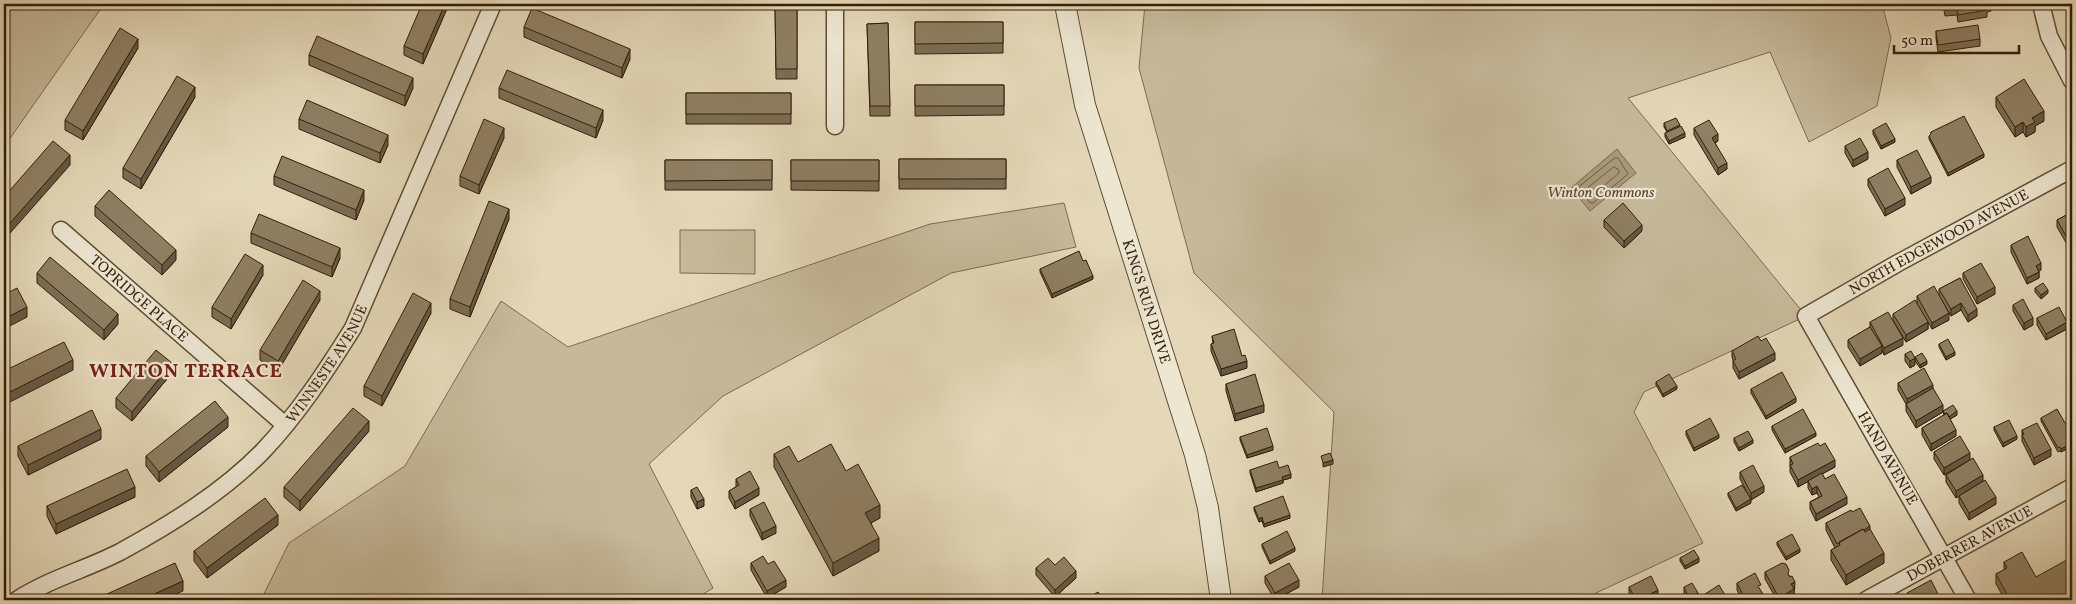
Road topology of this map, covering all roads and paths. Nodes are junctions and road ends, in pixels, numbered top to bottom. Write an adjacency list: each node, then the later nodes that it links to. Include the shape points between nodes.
1 (493, 4): 10 (street, WINNESTE AVENUE, via 353,328)
2 (835, 4): 6 (street)
3 (1065, 4): 14 (street, KINGS RUN DRIVE, via 1085,105 1195,455 1208,508)
4 (2041, 4): 5 (street, via 2048,36)
5 (2072, 81)
6 (835, 126)
7 (2072, 169): 9 (street, NORTH EDGEWOOD AVENUE)
8 (61, 230): 10 (street, TOPRIDGE PLACE)
9 (1806, 316): 12 (street, HAND AVENUE)
10 (285, 425): 13 (street, WINNESTE AVENUE, via 264,450 203,501 118,552 49,582)
11 (2072, 487): 12 (street, DOBERRER AVENUE)
12 (1945, 557): 15 (street, DOBERRER AVENUE); 16 (street, HAND AVENUE)
13 (17, 600)
14 (1221, 600)
15 (1866, 600)
16 (1968, 600)

